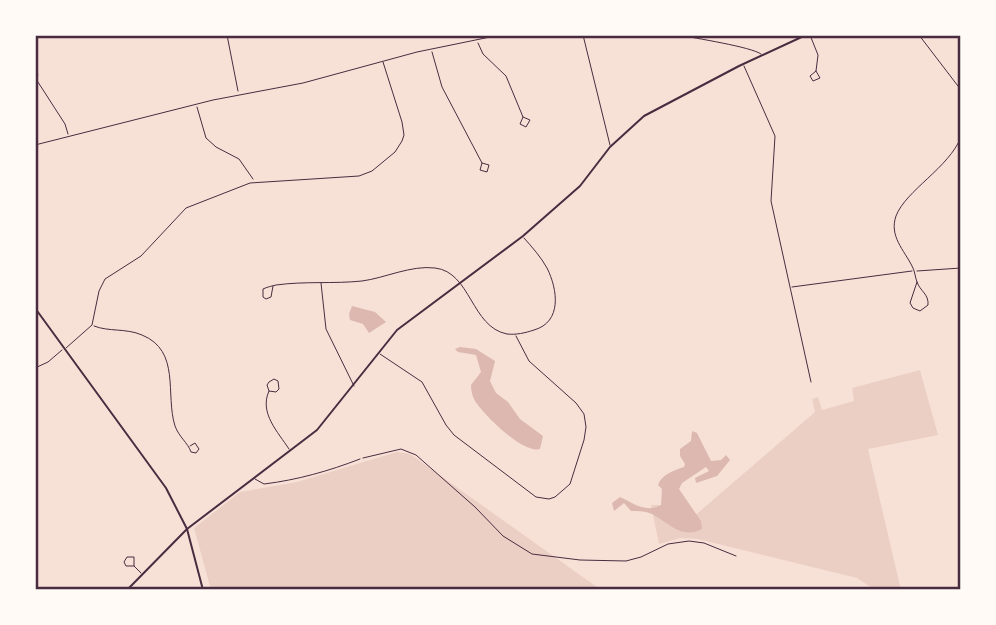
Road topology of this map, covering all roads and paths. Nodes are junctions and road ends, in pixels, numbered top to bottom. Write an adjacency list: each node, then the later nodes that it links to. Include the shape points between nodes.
1 (227, 35): 17 (street)
2 (500, 35): 8 (street)
3 (583, 35): 23 (street)
4 (679, 35): 10 (street, via 749,48)
5 (806, 35): 10 (street)
6 (810, 35): 14 (street, via 818,55)
7 (919, 35): 16 (street)
8 (478, 41): 9 (street); 19 (street, via 483,54 506,76)
9 (431, 49): 11 (street); 24 (street, via 442,87)
10 (762, 55): 12 (street)
11 (383, 62): 17 (street); 25 (street, via 404,128 395,152 359,176)
12 (743, 64): 23 (street, via 650,112); 33 (street, via 775,136 770,199)
13 (35, 70): 15 (street)
14 (816, 71)
15 (35, 79): 20 (street)
16 (961, 90)
17 (239, 94): 18 (street)
18 (197, 104): 20 (street); 25 (street, via 206,138 239,159)
19 (523, 117)
20 (68, 136): 22 (street)
21 (961, 137): 28 (street, via 896,217 895,236)
22 (35, 145)
23 (610, 147): 26 (street, via 580,186)
24 (482, 163)
25 (254, 182): 35 (street, via 186,208 141,256 110,274 99,290)
26 (523, 236): 31 (street); 36 (street, via 548,270 555,306 548,324)
27 (961, 268): 28 (street)
28 (914, 271): 29 (street); 33 (street)
29 (917, 282): 29 (street, via 929,302 920,310 910,303)
30 (321, 283): 31 (street, via 436,268); 32 (street); 41 (street, via 326,329)
31 (460, 284): 36 (street, via 486,323); 38 (street, via 404,323)
32 (273, 286)
33 (790, 287): 40 (street)
34 (35, 307): 37 (street)
35 (92, 325): 37 (street); 43 (street, via 142,335 159,346 170,370 176,428)
36 (515, 334): 38 (street, via 529,361 576,403 586,421 573,478 561,494 549,499 530,494 454,435 422,382)
37 (65, 348): 39 (street); 46 (street, via 158,476)
38 (379, 353): 41 (street)
39 (35, 368)
40 (811, 382)
41 (354, 386): 44 (street, via 317,430)
42 (269, 391): 44 (street, via 266,411)
43 (190, 446)
44 (290, 451): 45 (street)
45 (253, 477): 46 (street); 47 (street, via 268,484 401,449 416,455 503,537 537,555 626,561 689,541)
46 (187, 529): 49 (street); 51 (street)
47 (736, 556)
48 (134, 566): 49 (street)
49 (143, 575): 50 (street)
50 (127, 590)
51 (203, 590)

